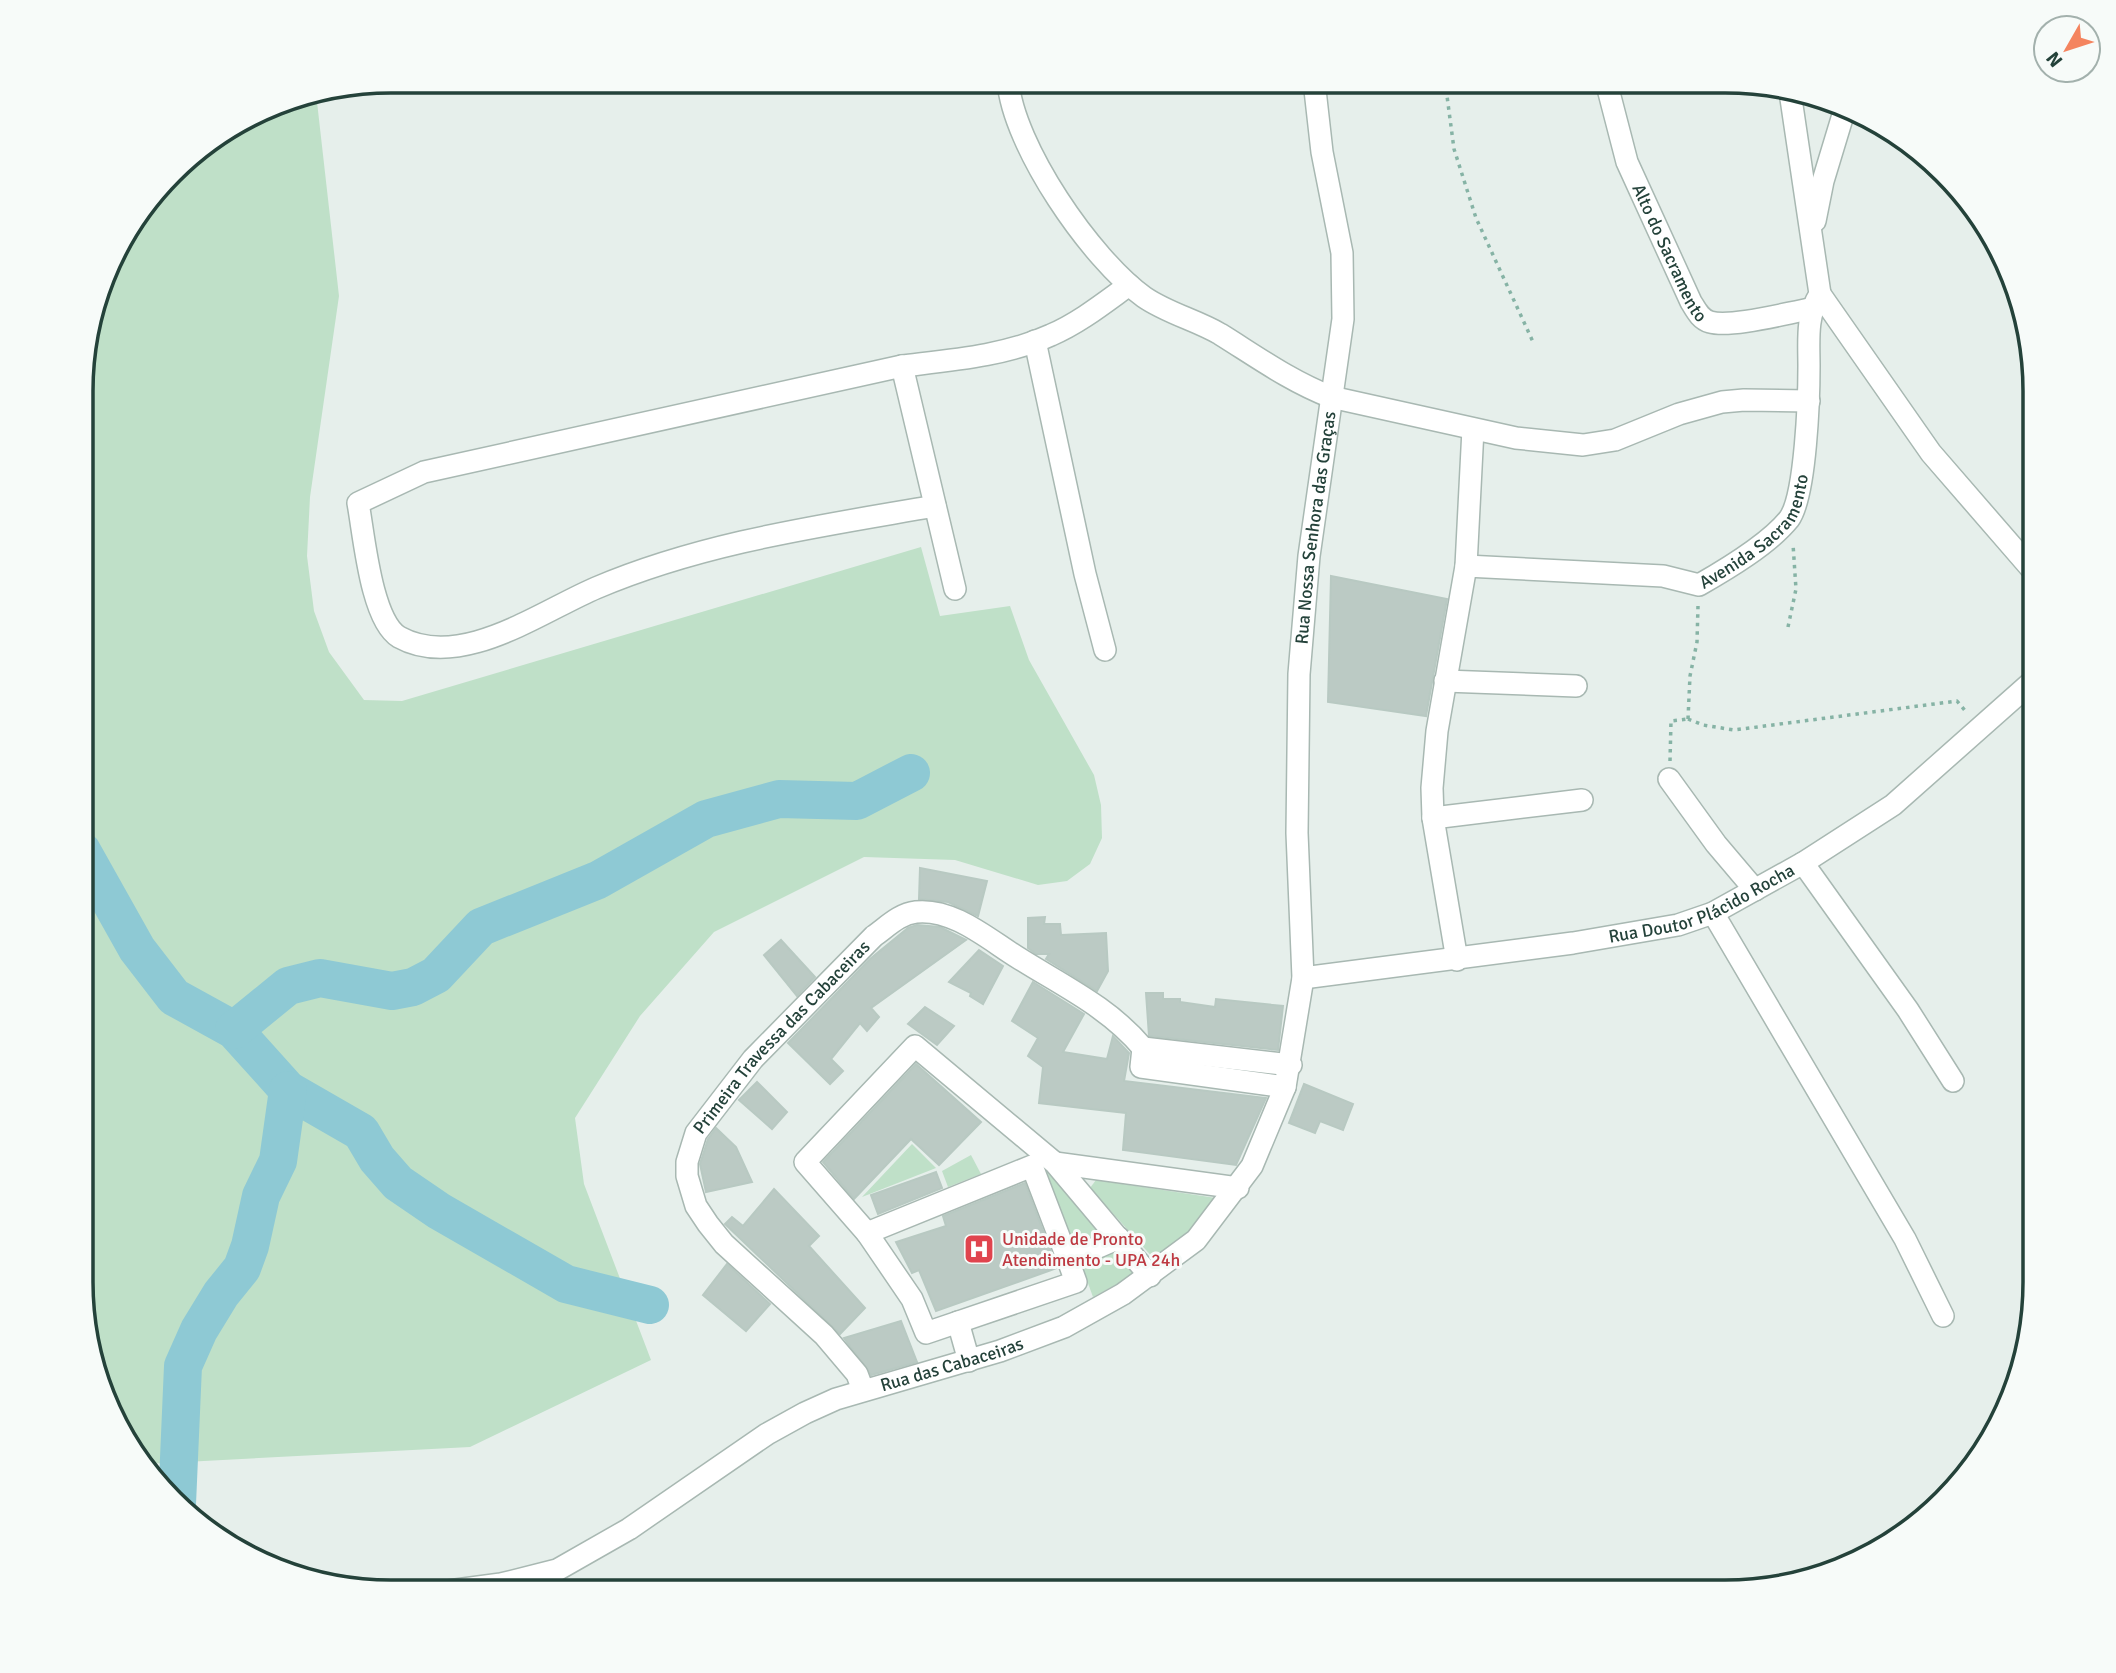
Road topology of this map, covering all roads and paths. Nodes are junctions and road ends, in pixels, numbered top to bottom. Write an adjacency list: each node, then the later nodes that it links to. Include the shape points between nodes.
1 (1010, 93): 8 (street, via 1014,114 1048,183 1099,255)
2 (1315, 93): 13 (street, Rua Nossa Senhora das Graças, via 1342,253 1343,319)
3 (1447, 93): 11 (path, via 1454,149 1476,218)
4 (1609, 93): 9 (street, Alto do Sacramento, via 1627,162 1702,318 1711,323 1729,322)
5 (1791, 100): 7 (street, Avenida Sacramento)
6 (1843, 116): 7 (street, Avenida Sacramento, via 1823,181)
7 (1812, 242): 9 (street, Avenida Sacramento)
8 (1129, 285): 10 (street, via 1071,325); 13 (street, via 1160,307 1220,334 1287,378)
9 (1815, 301): 14 (street, Avenida Sacramento); 18 (street, via 1931,453)
10 (1035, 341): 12 (street, via 975,357); 23 (street, via 1084,574)
11 (1534, 344)
12 (902, 366): 16 (street); 16 (street, via 424,472 386,488 358,503 376,602 396,635 421,647 453,649 499,634 654,566 778,533)
13 (1331, 397): 15 (street); 36 (street, Rua Nossa Senhora das Graças, via 1309,556 1299,674 1297,833)
14 (1809, 401): 15 (street, via 1722,402 1615,440 1583,445); 17 (street, Avenida Sacramento, via 1804,456)
15 (1474, 429): 19 (street)
16 (935, 506): 21 (street)
17 (1790, 517): 20 (street, Avenida Sacramento, via 1736,564); 22 (path, via 1796,589)
18 (2023, 559)
19 (1466, 566): 20 (street, Avenida Sacramento, via 1643,575); 24 (street)
20 (1699, 585): 27 (path, via 1698,642 1690,676)
21 (955, 589)
22 (1788, 627)
23 (1105, 650)
24 (1445, 681): 25 (street); 31 (street, via 1434,760)
25 (1576, 686)
26 (2023, 691): 28 (street, Rua Doutor Plácido Rocha)
27 (1688, 719): 28 (path, via 1746,729 1957,701); 29 (path, via 1671,721)
28 (1980, 730): 32 (street, Rua Doutor Plácido Rocha, via 1893,805)
29 (1669, 779): 33 (street)
30 (1582, 800): 31 (street)
31 (1433, 818): 35 (street)
32 (1802, 863): 33 (street, Rua Doutor Plácido Rocha); 39 (street)
33 (1755, 890): 34 (street, Rua Doutor Plácido Rocha)
34 (1713, 913): 35 (street, Rua Doutor Plácido Rocha, via 1650,930); 47 (street, via 1905,1239)
35 (1457, 960): 36 (street, Rua Doutor Plácido Rocha)
36 (1303, 978): 38 (street, Rua das Cabaceiras)
37 (1143, 1048): 38 (street); 40 (street, Primeira Travessa das Cabaceiras, via 1140,1067); 50 (street, Primeira Travessa das Cabaceiras, via 1100,1007 988,936 917,912 874,936 753,1059 706,1118 689,1149 687,1176 693,1197 724,1244 824,1335 857,1374)
38 (1291, 1065): 40 (street, Rua das Cabaceiras)
39 (1954, 1081)
40 (1285, 1087): 42 (street, Rua das Cabaceiras, via 1262,1147)
41 (1055, 1163): 42 (street); 43 (street, via 915,1046 805,1162); 44 (street)
42 (1238, 1188): 46 (street, Rua das Cabaceiras, via 1196,1240)
43 (867, 1233): 45 (street, via 1032,1166); 48 (street, via 912,1299 926,1333)
44 (1119, 1238): 45 (street); 46 (street)
45 (1068, 1261): 48 (street, via 1076,1282)
46 (1150, 1276): 49 (street, Rua das Cabaceiras, via 1064,1327)
47 (1943, 1316)
48 (958, 1322): 49 (street)
49 (970, 1361): 50 (street, Rua das Cabaceiras)
50 (863, 1391): 51 (street, Rua das Cabaceiras, via 805,1413 767,1434 629,1529 557,1570)
51 (517, 1580)

